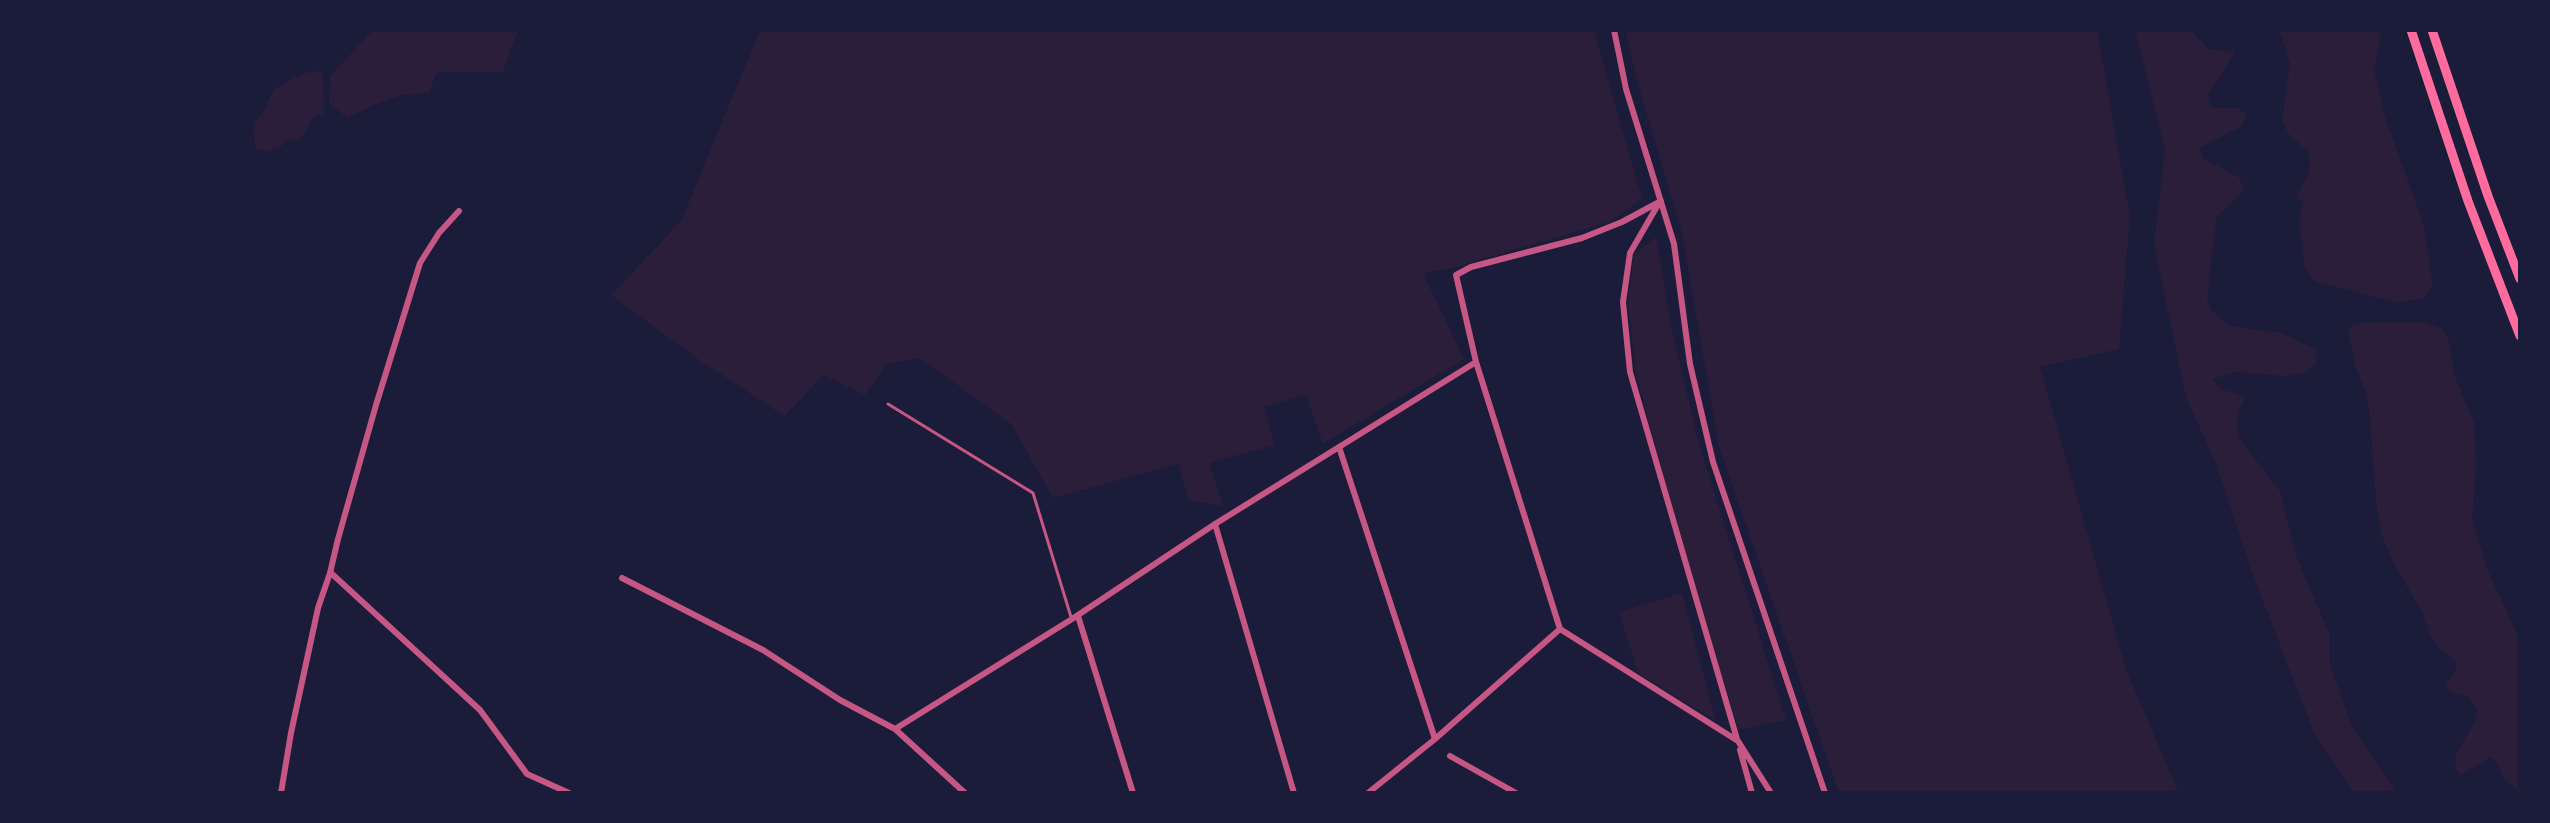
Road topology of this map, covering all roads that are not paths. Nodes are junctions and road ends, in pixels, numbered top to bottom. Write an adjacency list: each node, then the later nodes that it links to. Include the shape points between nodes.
1 (1614, 30): 4 (street, via 1626,89)
2 (2411, 30): 7 (main road)
3 (2432, 30): 6 (main road)
4 (1661, 201): 8 (street, via 1582,238 1456,275); 18 (street, via 1630,253 1623,302 1630,372); 29 (street, via 1674,244 1690,364 1713,462)
5 (459, 211): 12 (street, via 420,263)
6 (2520, 279)
7 (2520, 336)
8 (1476, 362): 10 (street); 15 (street)
9 (888, 404): 14 (lane, via 1033,493)
10 (1339, 447): 11 (street); 17 (street)
11 (1215, 524): 14 (street); 24 (street)
12 (330, 573): 20 (street); 21 (street, via 480,710 527,774)
13 (622, 578): 16 (street, via 763,650)
14 (1075, 618): 16 (street); 23 (street)
15 (1560, 629): 17 (street); 18 (street)
16 (895, 729): 22 (street)
17 (1435, 739): 25 (street)
18 (1738, 741): 27 (street); 28 (street)
19 (1450, 756): 26 (street)
20 (281, 793)
21 (569, 793)
22 (965, 793)
23 (1133, 793)
24 (1294, 793)
25 (1368, 793)
26 (1516, 793)
27 (1752, 793)
28 (1771, 793)
29 (1825, 793)

